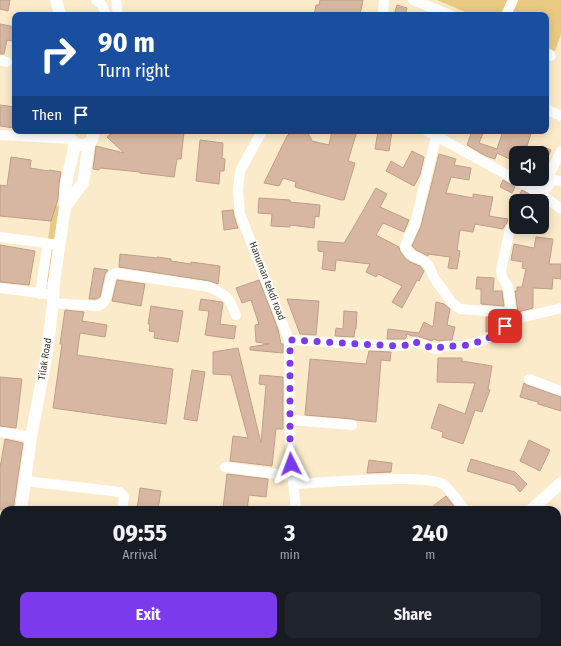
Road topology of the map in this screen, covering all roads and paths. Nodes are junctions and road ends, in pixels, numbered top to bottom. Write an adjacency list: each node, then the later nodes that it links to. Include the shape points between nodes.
1 (56, 0): 7 (main road)
2 (96, 0): 8 (street)
3 (116, 0): 9 (street)
4 (384, 0): 10 (street)
5 (413, 0): 11 (street)
6 (512, 0): 12 (street)
7 (59, 12)
8 (105, 12)
9 (118, 12)
10 (383, 12)
11 (443, 12)
12 (507, 12)
13 (549, 111): 14 (street)
14 (561, 116)
15 (29, 134): 20 (street)
16 (93, 134): 23 (main road)
17 (260, 134): 40 (street, Hanuman tekdi road, via 240,171 240,214)
18 (432, 134): 21 (street)
19 (0, 135): 20 (street)
20 (21, 136): 22 (street)
21 (436, 137): 26 (street); 39 (street, via 415,224 405,247 409,253 429,266 451,302 460,309 501,312)
22 (71, 138): 23 (main road, via 86,146); 28 (main road, Tilak Road)
23 (89, 143): 28 (main road, via 83,182)
24 (561, 151): 26 (street)
25 (561, 181): 26 (street, via 553,180)
26 (541, 194)
27 (549, 200): 29 (street)
28 (65, 207): 33 (main road, Tilak Road)
29 (561, 209)
30 (509, 234): 39 (street, via 501,270 508,287)
31 (0, 237): 33 (street)
32 (0, 241): 33 (street)
33 (55, 247): 35 (street); 36 (main road, Tilak Road)
34 (0, 288): 35 (street)
35 (40, 294): 36 (street)
36 (53, 299): 38 (street, via 98,306 107,298 108,283 111,276 116,273 221,292 230,300); 46 (main road, Tilak Road, via 47,353)
37 (561, 308): 39 (street)
38 (236, 315)
39 (512, 320): 40 (street, via 498,333 482,341 435,349 415,342 396,346)
40 (290, 340): 43 (street, Hanuman tekdi road)
41 (528, 379): 42 (street)
42 (561, 391)
43 (290, 420): 44 (street); 48 (street, Hanuman tekdi road)
44 (352, 425)
45 (0, 432): 46 (street)
46 (31, 437): 49 (main road, Tilak Road)
47 (225, 467): 48 (street)
48 (293, 480): 53 (street, Hanuman tekdi road); 54 (street, via 367,479 437,482 444,485)
49 (25, 481): 51 (main road, Tilak Road); 52 (street, via 120,492 124,497)
50 (561, 483): 55 (main road)
51 (22, 506)
52 (123, 506)
53 (296, 506)
54 (462, 506)
55 (535, 506)

